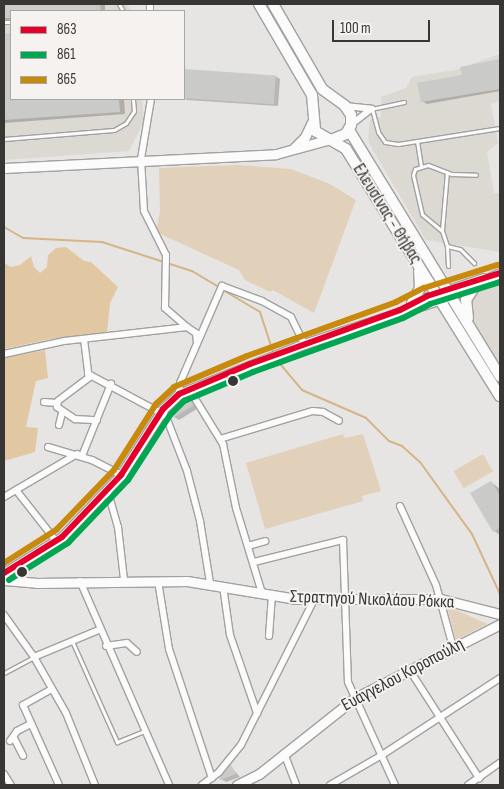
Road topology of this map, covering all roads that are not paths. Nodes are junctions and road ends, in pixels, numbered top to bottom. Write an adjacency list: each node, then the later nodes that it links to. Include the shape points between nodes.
1 (259, 4): 8 (main road, Ελευσίνας - Θήβας, via 310,90)
2 (272, 4): 6 (main road, Ελευσίνας - Θήβας, via 318,82)
3 (133, 100): 11 (lane, via 134,111 126,123 114,130)
4 (151, 100): 15 (street)
5 (404, 102): 7 (lane)
6 (340, 104): 7 (street); 8 (main road, via 323,103); 9 (main road, Ελευσίνας - Θήβας, via 351,115)
7 (372, 108): 9 (street); 13 (lane, via 378,132 385,142)
8 (313, 117): 12 (main road, Ελευσίνας - Θήβας, via 318,135); 14 (main road, via 304,137)
9 (350, 128): 12 (main road, via 341,138); 27 (main road, Ελευσίνας - Θήβας)
10 (500, 128): 13 (lane)
11 (4, 139)
12 (329, 140): 14 (main road); 22 (main road, Ελευσίνας - Θήβας, via 342,145 350,154)
13 (417, 142): 16 (lane)
14 (289, 152): 15 (main road)
15 (141, 159): 17 (main road); 31 (street, via 144,211 166,254 163,305)
16 (421, 166): 18 (lane, via 434,166); 20 (lane, via 413,175 422,214)
17 (4, 168)
18 (447, 172): 19 (lane); 20 (lane)
19 (476, 176)
20 (442, 231): 21 (lane)
21 (447, 246): 23 (lane, via 460,249); 24 (lane)
22 (413, 256): 28 (main road, Ελευσίνας - Θήβας); 29 (main road, via 421,280)
23 (474, 263)
24 (448, 266)
25 (497, 274): 26 (main road); 27 (main road)
26 (475, 286): 27 (main road); 32 (main road, via 465,304)
27 (448, 293): 28 (main road); 32 (main road, Ελευσίνας - Θήβας)
28 (438, 297): 29 (main road); 30 (main road); 42 (main road, Ελευσίνας - Θήβας)
29 (412, 303): 30 (main road)
30 (400, 310): 34 (main road)
31 (187, 327): 33 (street); 35 (street, via 196,333)
32 (474, 335): 38 (main road, Ελευσίνας - Θήβας)
33 (84, 339): 36 (street); 37 (street, via 86,370)
34 (304, 344): 35 (street, via 291,317 262,301 222,286); 40 (main road)
35 (197, 345): 41 (street)
36 (4, 354)
37 (91, 376): 39 (street); 44 (street)
38 (500, 376)
39 (111, 384): 45 (street); 47 (street)
40 (189, 389): 41 (main road); 50 (street)
41 (179, 394): 45 (main road)
42 (500, 396)
43 (44, 402): 44 (street)
44 (57, 403): 46 (street)
45 (162, 411): 53 (main road); 67 (street, via 187,471 200,521)
46 (62, 413): 47 (street, via 76,419); 49 (street)
47 (97, 420): 52 (street)
48 (339, 421): 50 (street, via 323,412 313,411)
49 (59, 425)
50 (220, 439): 60 (street)
51 (48, 447): 52 (street)
52 (79, 455): 53 (street); 55 (street)
53 (121, 475): 54 (main road)
54 (107, 489): 58 (main road); 64 (street, via 118,527)
55 (16, 490): 56 (street); 58 (street)
56 (4, 497)
57 (400, 506): 71 (street)
58 (56, 541): 62 (main road)
59 (265, 541): 60 (street)
60 (248, 546): 61 (street)
61 (254, 562): 69 (street); 73 (street, via 343,540)
62 (4, 573)
63 (4, 580): 66 (main road, Στρατηγού Νικολάου Ρόκκα)
64 (124, 580): 65 (main road, Στρατηγού Νικολάου Ρόκκα); 66 (main road, Στρατηγού Νικολάου Ρόκκα)
65 (158, 581): 67 (main road, Στρατηγού Νικολάου Ρόκκα); 98 (street, via 169,649)
66 (80, 582): 77 (street)
67 (210, 583): 68 (main road, Στρατηγού Νικολάου Ρόκκα)
68 (223, 586): 69 (main road, Στρατηγού Νικολάου Ρόκκα); 89 (street, via 230,635)
69 (262, 593): 70 (main road, Στρατηγού Νικολάου Ρόκκα)
70 (272, 595): 72 (main road, Στρατηγού Νικολάου Ρόκκα); 78 (street)
71 (441, 599): 73 (main road, Στρατηγού Νικολάου Ρόκκα); 74 (main road, Στρατηγού Νικολάου Ρόκκα); 81 (street)
72 (314, 600): 73 (main road, Στρατηγού Νικολάου Ρόκκα); 89 (street)
73 (348, 600): 88 (street, via 348,682)
74 (500, 614)
75 (4, 615): 83 (street)
76 (500, 624): 81 (main road, Ευάγγελου Κοροπούλη)
77 (99, 630): 79 (street); 80 (street)
78 (269, 636)
79 (72, 641): 83 (street); 92 (lane, via 117,742)
80 (106, 646): 82 (street, via 127,643); 92 (street)
81 (453, 647): 84 (main road, Ευάγγελου Κοροπούλη)
82 (137, 652)
83 (34, 657): 85 (lane); 87 (street)
84 (409, 669): 88 (main road, Ευάγγελου Κοροπούλη); 90 (street)
85 (4, 673)
86 (500, 678): 90 (street)
87 (50, 690): 91 (street, via 23,705); 102 (street, via 66,712)
88 (355, 698): 93 (main road, Ευάγγελου Κοροπούλη); 94 (street)
89 (257, 713): 98 (street, via 241,745)
90 (439, 718): 94 (street); 99 (street)
91 (31, 724): 95 (street, via 17,731 12,739); 101 (street)
92 (144, 731): 103 (street)
93 (284, 753): 105 (main road, Ευάγγελου Κοροπούλη, via 250,780); 106 (street)
94 (382, 755): 107 (street); 108 (street)
95 (23, 756)
96 (500, 763): 99 (street)
97 (4, 774): 100 (street)
98 (212, 778): 104 (street)
99 (479, 778): 109 (street)
100 (11, 785)
101 (58, 785)
102 (95, 785)
103 (169, 785)
104 (202, 785)
105 (237, 785)
106 (296, 785)
107 (330, 785)
108 (395, 785)
109 (468, 785)

